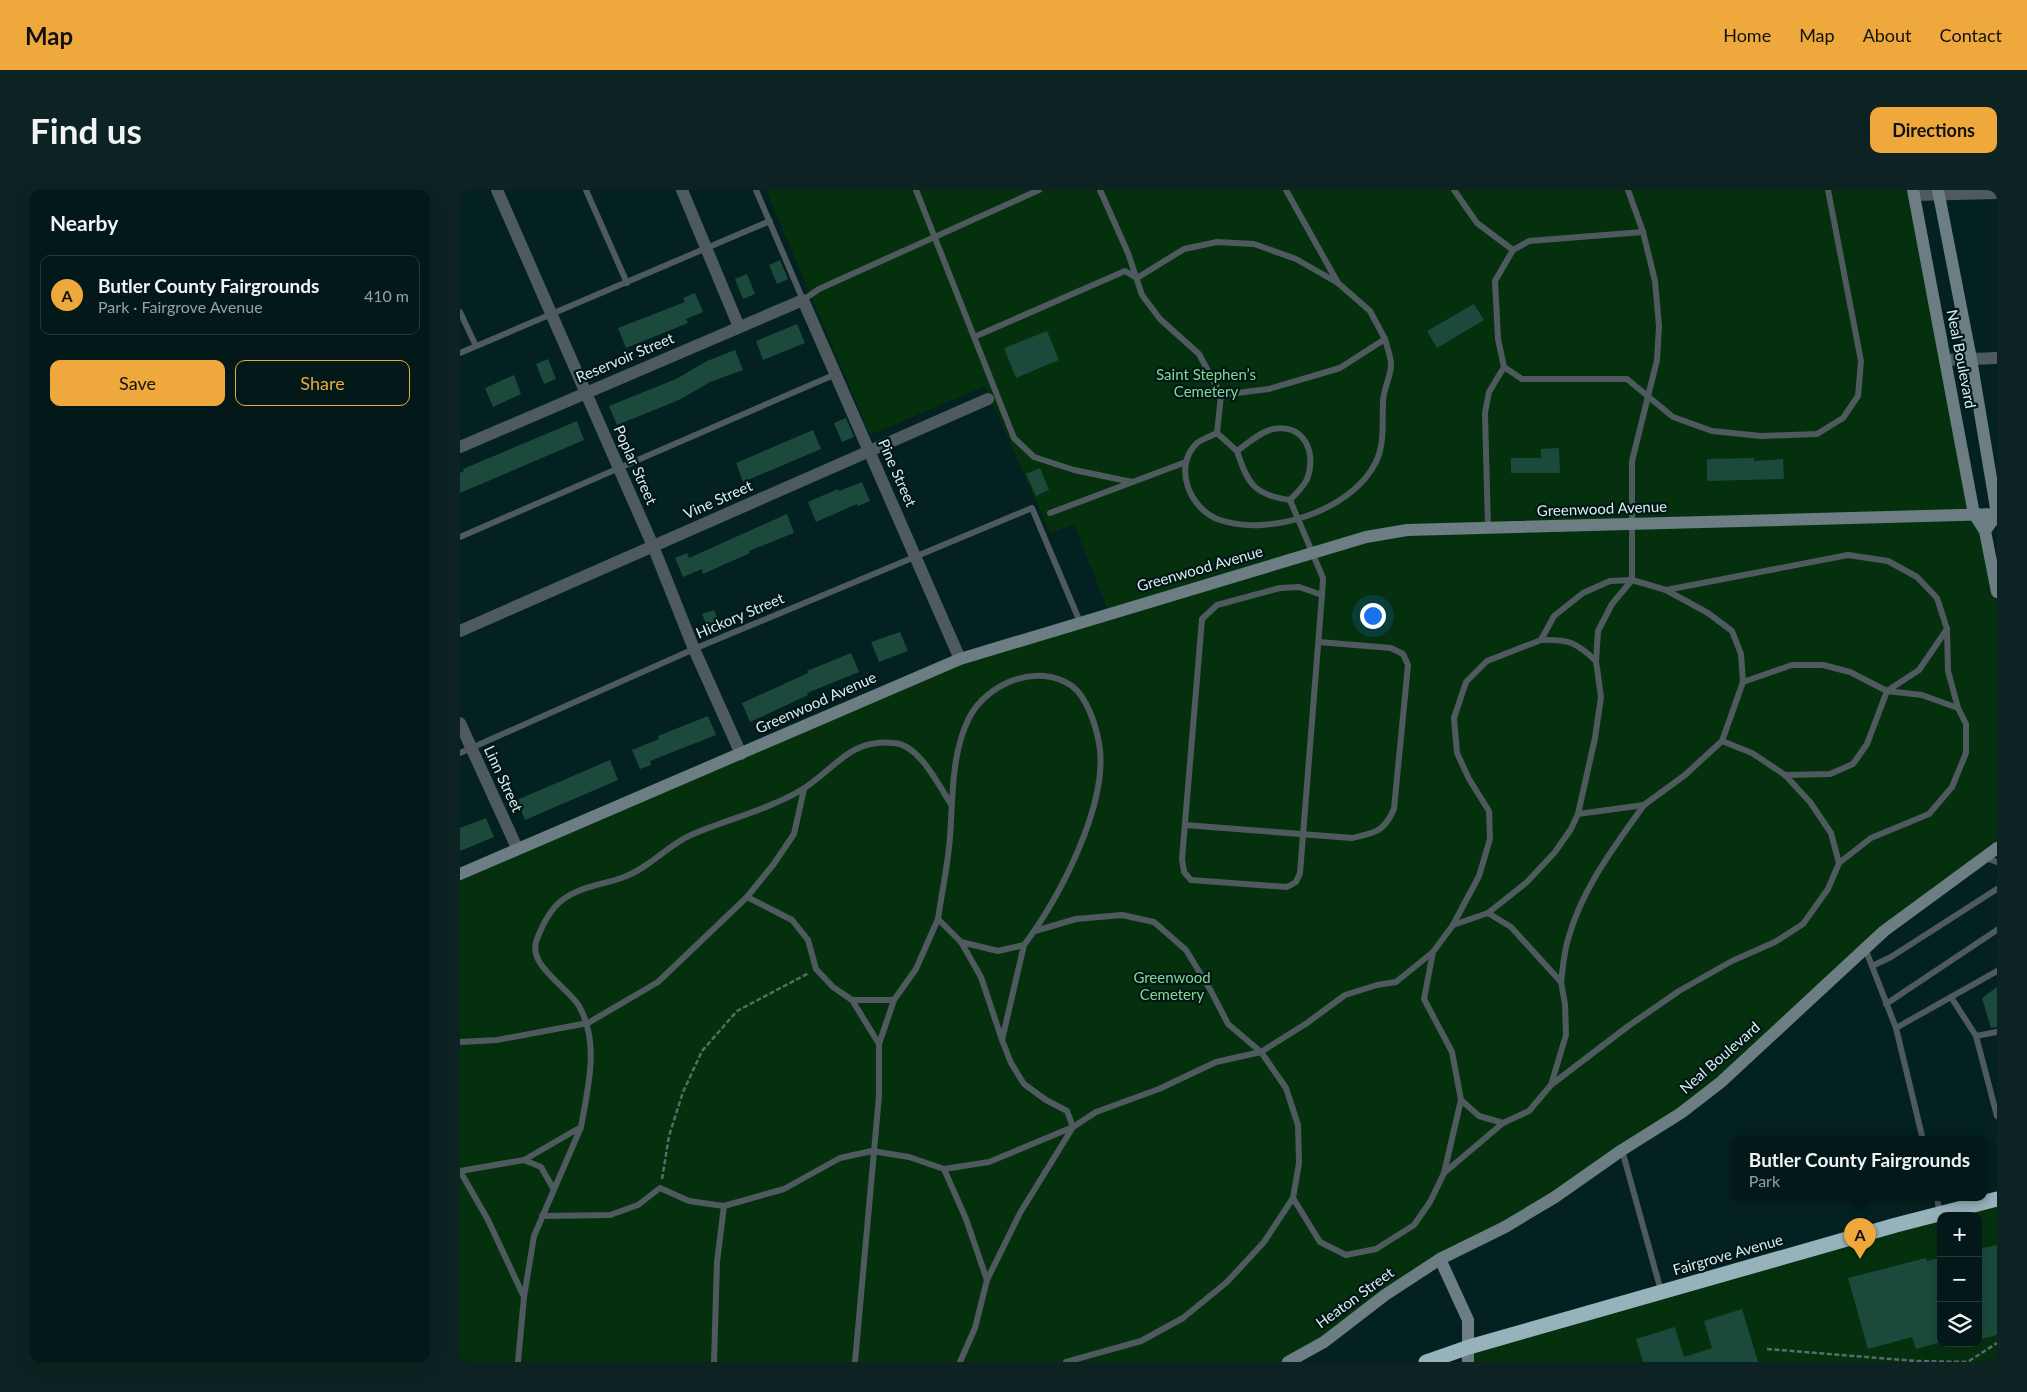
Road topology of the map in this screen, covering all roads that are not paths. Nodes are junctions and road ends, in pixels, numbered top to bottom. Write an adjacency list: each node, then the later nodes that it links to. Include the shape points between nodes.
1 (497, 190): 25 (street, Poplar Street)
2 (586, 190): 21 (lane)
3 (682, 190): 18 (street)
4 (756, 190): 15 (lane)
5 (916, 190): 17 (lane)
6 (1039, 190): 17 (lane)
7 (1100, 190): 20 (lane)
8 (1286, 190): 22 (lane)
9 (1454, 190): 19 (lane, via 1476,223)
10 (1628, 190): 16 (lane)
11 (1828, 190): 38 (lane, via 1861,360 1858,396 1843,418 1818,434 1761,436 1712,431 1673,417)
12 (1913, 192): 13 (street); 33 (street, Neal Boulevard)
13 (1938, 192): 14 (street); 32 (street, Neal Boulevard)
14 (1997, 193)
15 (770, 221): 18 (lane); 23 (lane)
16 (1643, 232): 19 (lane, via 1529,240); 38 (lane, via 1655,281 1659,326 1657,360)
17 (934, 237): 23 (lane, via 819,289); 27 (lane)
18 (706, 249): 21 (lane); 26 (street)
19 (1513, 250): 34 (lane, via 1495,281 1498,339)
20 (1137, 278): 22 (lane, via 1184,249 1217,242 1254,244 1296,258); 27 (lane, via 1125,271); 37 (lane, via 1142,295 1160,319 1199,354)
21 (627, 283): 25 (lane)
22 (1338, 284): 28 (lane, via 1370,311)
23 (804, 300): 26 (street, Reservoir Street); 35 (street, Pine Street)
24 (460, 312): 29 (lane)
25 (551, 315): 29 (lane); 36 (street, Poplar Street)
26 (739, 328): 36 (street, Reservoir Street)
27 (974, 337): 46 (lane, via 1014,438 1034,457 1074,470)
28 (1385, 339): 37 (lane, via 1340,368 1269,389); 51 (lane, via 1391,364 1383,399 1383,439 1376,462 1356,487 1331,505)
29 (476, 346): 30 (lane)
30 (460, 353)
31 (1997, 358): 32 (street)
32 (1971, 359): 33 (street); 50 (street, Neal Boulevard)
33 (1945, 360): 49 (street, Neal Boulevard)
34 (1504, 367): 38 (lane, via 1522,379 1627,379); 53 (lane, via 1489,392 1485,413)
35 (836, 374): 42 (street, Pine Street); 45 (lane)
36 (584, 392): 41 (street, Reservoir Street); 45 (street, Poplar Street)
37 (1221, 395): 40 (lane)
38 (1649, 397): 52 (lane, via 1632,462)
39 (988, 399): 42 (street, Vine Street)
40 (1218, 433): 43 (lane); 44 (lane, via 1197,444)
41 (460, 447)
42 (869, 450): 56 (street, Vine Street); 58 (street, Pine Street)
43 (1238, 451): 47 (lane, via 1244,471 1255,488 1269,497); 47 (lane, via 1273,429 1290,429 1302,437 1311,450 1312,466 1306,482)
44 (1186, 462): 46 (lane); 51 (lane, via 1187,487 1194,500 1198,507 1219,520 1252,525)
45 (619, 468): 55 (lane); 56 (street, Poplar Street)
46 (1132, 482): 48 (lane)
47 (1290, 500): 51 (lane)
48 (1050, 513)
49 (1974, 514): 50 (street, Greenwood Avenue); 52 (street, Greenwood Avenue); 54 (street, Neal Boulevard)
50 (1997, 514): 54 (street)
51 (1297, 520): 57 (lane)
52 (1633, 524): 53 (street, Greenwood Avenue); 59 (lane)
53 (1488, 528): 57 (street, Greenwood Avenue, via 1407,530 1366,537)
54 (1985, 531): 61 (street, Neal Boulevard)
55 (460, 537)
56 (654, 546): 65 (street, Vine Street); 68 (street, Poplar Street)
57 (1312, 553): 62 (lane, via 1323,578); 63 (street, Greenwood Avenue)
58 (915, 556): 63 (lane, Hickory Street, via 1032,508); 68 (lane, Hickory Street); 69 (street, Pine Street)
59 (1632, 580): 60 (lane); 66 (lane, via 1610,581 1582,593 1554,616); 70 (lane, via 1612,604 1598,630)
60 (1666, 590): 64 (lane, via 1848,555 1888,561 1917,577 1937,598); 71 (lane, via 1708,613 1732,631 1741,654)
61 (1997, 592)
62 (1322, 595): 67 (lane); 83 (lane, via 1299,586 1280,588 1217,605 1202,619)
63 (1080, 622): 69 (street, Greenwood Avenue)
64 (1946, 629): 72 (lane, via 1918,670); 73 (lane, via 1948,671)
65 (460, 631)
66 (1540, 640): 70 (lane, via 1560,639 1579,644); 95 (lane, via 1487,661 1466,682 1454,718 1457,753 1489,810 1490,839 1479,876)
67 (1318, 642): 84 (lane); 84 (lane, via 1391,648 1403,654 1408,665 1394,809 1388,823 1374,834 1352,838)
68 (694, 649): 76 (lane, Hickory Street); 77 (street, Poplar Street)
69 (960, 659): 77 (street, Greenwood Avenue)
70 (1596, 660): 82 (lane, via 1600,697 1595,738)
71 (1743, 682): 72 (lane, via 1792,665 1822,665 1850,672); 75 (lane)
72 (1887, 691): 73 (lane, via 1922,695); 78 (lane, via 1867,744 1853,764 1830,774)
73 (1958, 708): 89 (lane, via 1966,724 1966,753 1952,787 1929,814 1871,838)
74 (460, 722): 76 (street, Linn Street)
75 (1722, 741): 78 (lane, via 1752,753); 81 (lane, via 1685,775)
76 (466, 751): 85 (street, Linn Street)
77 (741, 754): 85 (street, Greenwood Avenue)
78 (1785, 775): 89 (lane, via 1810,802 1831,833)
79 (804, 789): 80 (lane, via 845,754 867,744 896,742 919,755); 92 (lane, via 794,834); 109 (lane, via 758,811 690,835 626,877 583,888 561,901 544,923 535,942 539,961 578,1004)
80 (951, 804): 94 (lane, via 950,838); 97 (lane, via 958,749 969,717 992,691 1022,676 1049,676 1073,687 1090,711 1100,745 1098,793 1078,852)
81 (1644, 805): 82 (lane); 104 (lane, via 1608,856 1580,904 1568,937)
82 (1578, 814): 93 (lane, via 1555,852 1527,882)
83 (1185, 825): 84 (lane); 84 (lane, via 1182,859 1184,872 1192,880 1287,887 1296,882 1300,873)
84 (1303, 835)
85 (517, 848): 90 (street, Greenwood Avenue)
86 (1997, 848): 87 (street, Neal Boulevard)
87 (1984, 858): 88 (lane); 100 (street, Neal Boulevard)
88 (1997, 862)
89 (1838, 863): 117 (lane, via 1828,889 1803,924 1775,942 1732,961 1679,991)
90 (460, 874)
91 (1997, 889): 102 (lane)
92 (747, 898): 106 (lane, via 792,920 808,940 816,969 833,988); 109 (lane, via 658,982)
93 (1488, 913): 95 (lane); 104 (lane, via 1511,927)
94 (938, 919): 98 (lane); 107 (lane, via 916,969)
95 (1453, 925): 101 (lane)
96 (1997, 930): 108 (lane)
97 (1035, 931): 99 (lane); 116 (lane, via 1076,919 1122,915 1154,922 1186,950 1228,1024)
98 (961, 942): 99 (lane, via 998,951); 113 (lane, via 981,977)
99 (1024, 945): 113 (lane)
100 (1865, 948): 102 (lane); 124 (street, Neal Boulevard, via 1721,1082 1681,1113)
101 (1433, 952): 116 (lane, via 1396,982 1344,995); 118 (lane, via 1424,999 1452,1052)
102 (1872, 966): 108 (lane)
103 (1997, 970): 105 (lane)
104 (1561, 982): 117 (lane, via 1566,1034)
105 (1951, 997): 110 (lane); 112 (lane)
106 (852, 1000): 107 (lane); 115 (lane)
107 (894, 1000): 115 (lane)
108 (1886, 1004): 110 (lane)
109 (588, 1023): 114 (lane, via 497,1040); 121 (lane, via 591,1040 589,1077)
110 (1896, 1028): 123 (lane)
111 (1997, 1032): 112 (lane)
112 (1976, 1036): 119 (lane)
113 (1002, 1040): 122 (lane, via 1010,1063 1024,1084 1067,1111)
114 (460, 1042)
115 (879, 1044): 125 (lane, via 879,1096)
116 (1261, 1052): 122 (lane, via 1216,1062 1159,1089 1096,1112); 131 (lane, via 1286,1088 1298,1125 1299,1163)
117 (1551, 1085): 120 (lane, via 1529,1110)
118 (1461, 1100): 120 (lane, via 1479,1116); 129 (lane)
119 (1997, 1116)
120 (1503, 1123): 129 (lane)
121 (581, 1127): 126 (lane); 130 (lane)
122 (1073, 1127): 127 (lane, via 989,1162); 138 (lane, via 1020,1212)
123 (1922, 1136)
124 (1622, 1150): 137 (street, Neal Boulevard, via 1555,1198); 139 (lane)
125 (872, 1151): 127 (lane, via 909,1157); 133 (lane, via 840,1158 784,1189); 144 (lane)
126 (524, 1160): 128 (lane); 130 (lane, via 541,1167)
127 (944, 1169): 138 (lane)
128 (460, 1171): 140 (lane, via 488,1220)
129 (1444, 1173): 131 (lane, via 1414,1225 1376,1249 1346,1255 1320,1242)
130 (553, 1188): 136 (lane)
131 (1292, 1198): 146 (lane, via 1264,1242 1227,1282 1184,1318 1141,1341)
132 (1997, 1200): 134 (highway, Fairgrove Avenue)
133 (724, 1206): 136 (lane, via 689,1201 660,1188 638,1205 610,1214); 143 (lane, via 716,1271)
134 (1948, 1212)
135 (1937, 1215): 139 (highway, Fairgrove Avenue)
136 (542, 1216): 140 (lane, via 534,1236)
137 (1440, 1259): 141 (street, via 1468,1320); 147 (street, Heaton Street, via 1385,1295 1324,1342)
138 (987, 1280): 145 (lane, via 975,1328)
139 (1661, 1292): 141 (highway, Fairgrove Avenue)
140 (524, 1297): 142 (lane)
141 (1469, 1354): 148 (highway, Fairgrove Avenue)
142 (518, 1362)
143 (714, 1362)
144 (855, 1362)
145 (960, 1362)
146 (1066, 1362)
147 (1288, 1362)
148 (1426, 1362)

